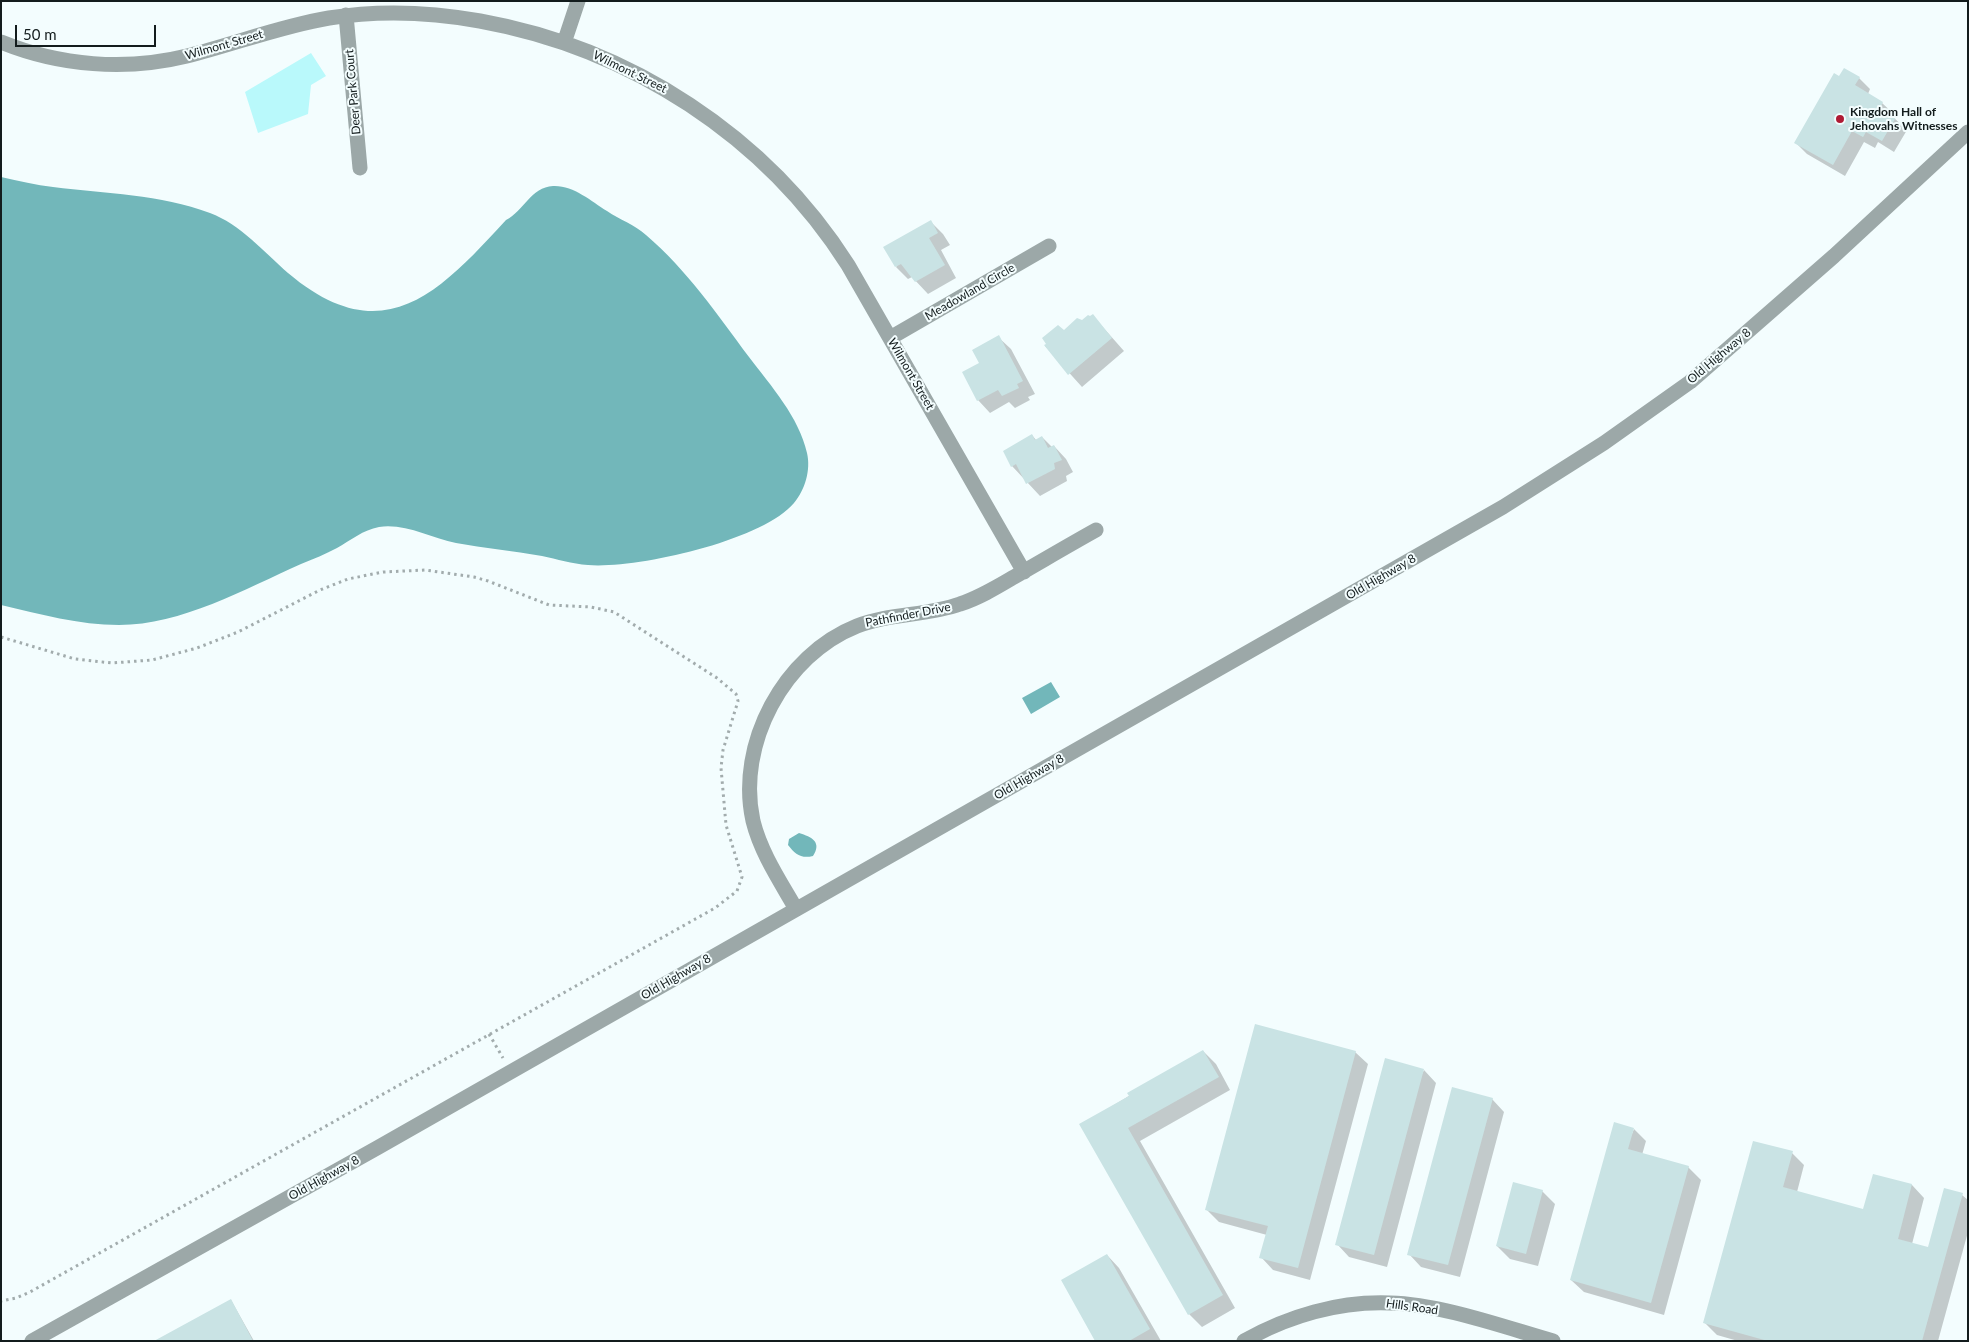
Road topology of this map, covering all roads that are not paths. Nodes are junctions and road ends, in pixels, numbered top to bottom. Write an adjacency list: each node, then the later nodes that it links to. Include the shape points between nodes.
1 (578, 1): 4 (street)
2 (346, 16): 3 (street, Wilmont Street, via 288,27 185,56 136,64 65,60); 4 (street, Wilmont Street, via 400,13 450,16 514,28); 6 (street, Deer Park Court)
3 (1, 42)
4 (564, 42): 8 (street, Wilmont Street, via 616,63 673,94 750,151 790,190 828,236)
5 (1968, 132): 11 (street, Old Highway 8, via 1744,336 1690,382 1604,443 1503,508)
6 (360, 168)
7 (1049, 246): 8 (street, Meadowland Circle)
8 (890, 338): 10 (street, Wilmont Street)
9 (1096, 530): 10 (street, Pathfinder Drive)
10 (1024, 572): 11 (street, Pathfinder Drive, via 975,599 945,609 856,626 814,651 789,677 769,710 757,742 750,797 761,844)
11 (796, 909): 12 (street, Old Highway 8)
12 (32, 1341)
13 (1244, 1341): 14 (street, Hills Road, via 1270,1327 1310,1313 1354,1305 1391,1303 1432,1309)
14 (1554, 1341)

